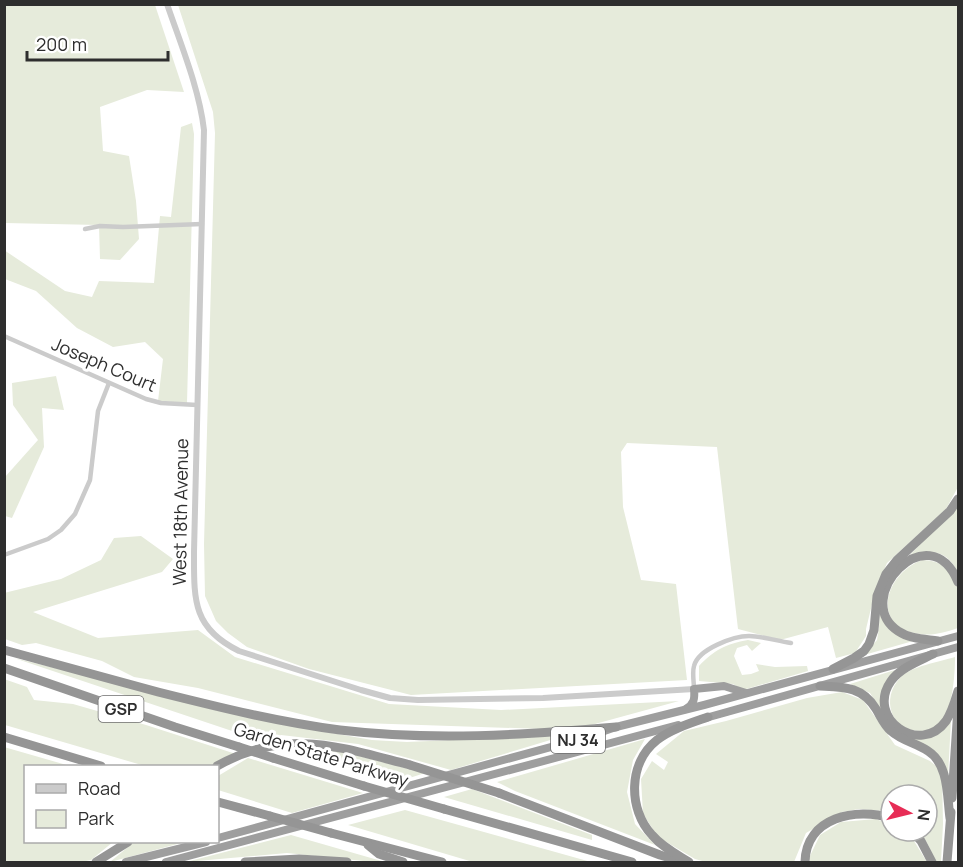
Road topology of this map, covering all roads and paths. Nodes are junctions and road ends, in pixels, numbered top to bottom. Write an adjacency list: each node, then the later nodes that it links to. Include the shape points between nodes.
1 (167, 4): 2 (street, West 18th Avenue, via 202,117)
2 (202, 224): 3 (street); 6 (street, West 18th Avenue)
3 (85, 229)
4 (4, 336): 5 (street, Joseph Court)
5 (109, 383): 6 (street, Joseph Court, via 154,402); 8 (street, via 99,406 90,480 75,514 48,539)
6 (197, 405): 19 (street, West 18th Avenue, via 195,594 204,622 227,645 380,696 403,700 543,698)
7 (958, 498): 17 (highway, via 950,511 886,574 877,596 874,630 864,651)
8 (4, 555)
9 (958, 582): 11 (highway, via 953,570 942,560 920,556 899,568 883,598 886,618 893,627 915,638)
10 (958, 636): 11 (highway, NJ 34)
11 (939, 641): 17 (highway, NJ 34)
12 (790, 642): 19 (street, via 740,637 711,649 699,656 694,665)
13 (958, 647): 15 (highway, NJ 34)
14 (4, 650): 25 (highway, via 233,711 333,729 458,736)
15 (933, 654): 18 (highway, NJ 34); 20 (highway, via 902,670 891,682 885,710 891,721 909,734 933,732 946,721)
16 (4, 668): 44 (highway, Garden State Parkway / GSP, bridge, via 273,758)
17 (833, 669): 21 (highway, NJ 34)
18 (819, 686): 24 (highway, NJ 34); 31 (highway, via 862,693 892,732 933,755 945,780)
19 (694, 689): 21 (highway, via 724,686); 23 (highway, via 694,701)
20 (958, 691)
21 (746, 693): 23 (highway, NJ 34)
22 (958, 708): 31 (highway)
23 (685, 709): 25 (highway, NJ 34)
24 (708, 717): 39 (highway, NJ 34); 45 (highway, via 657,740 644,756 634,783 638,812 648,831)
25 (616, 727): 32 (highway, NJ 34)
26 (4, 737): 27 (highway)
27 (98, 765)
28 (219, 765): 45 (highway, bridge, via 262,748 300,743 345,748 499,793)
29 (219, 802): 33 (highway, bridge)
30 (879, 815): 46 (highway, via 844,816 830,821 811,839)
31 (950, 818): 48 (highway)
32 (219, 838)
33 (364, 842): 42 (highway, via 379,854); 43 (highway)
34 (126, 843): 37 (highway)
35 (202, 843): 38 (highway)
36 (922, 843): 47 (highway)
37 (96, 862)
38 (126, 862)
39 (166, 862)
40 (245, 862): 41 (highway)
41 (347, 862)
42 (403, 862)
43 (442, 862)
44 (632, 862)
45 (687, 862)
46 (805, 862)
47 (932, 862)
48 (947, 862)

